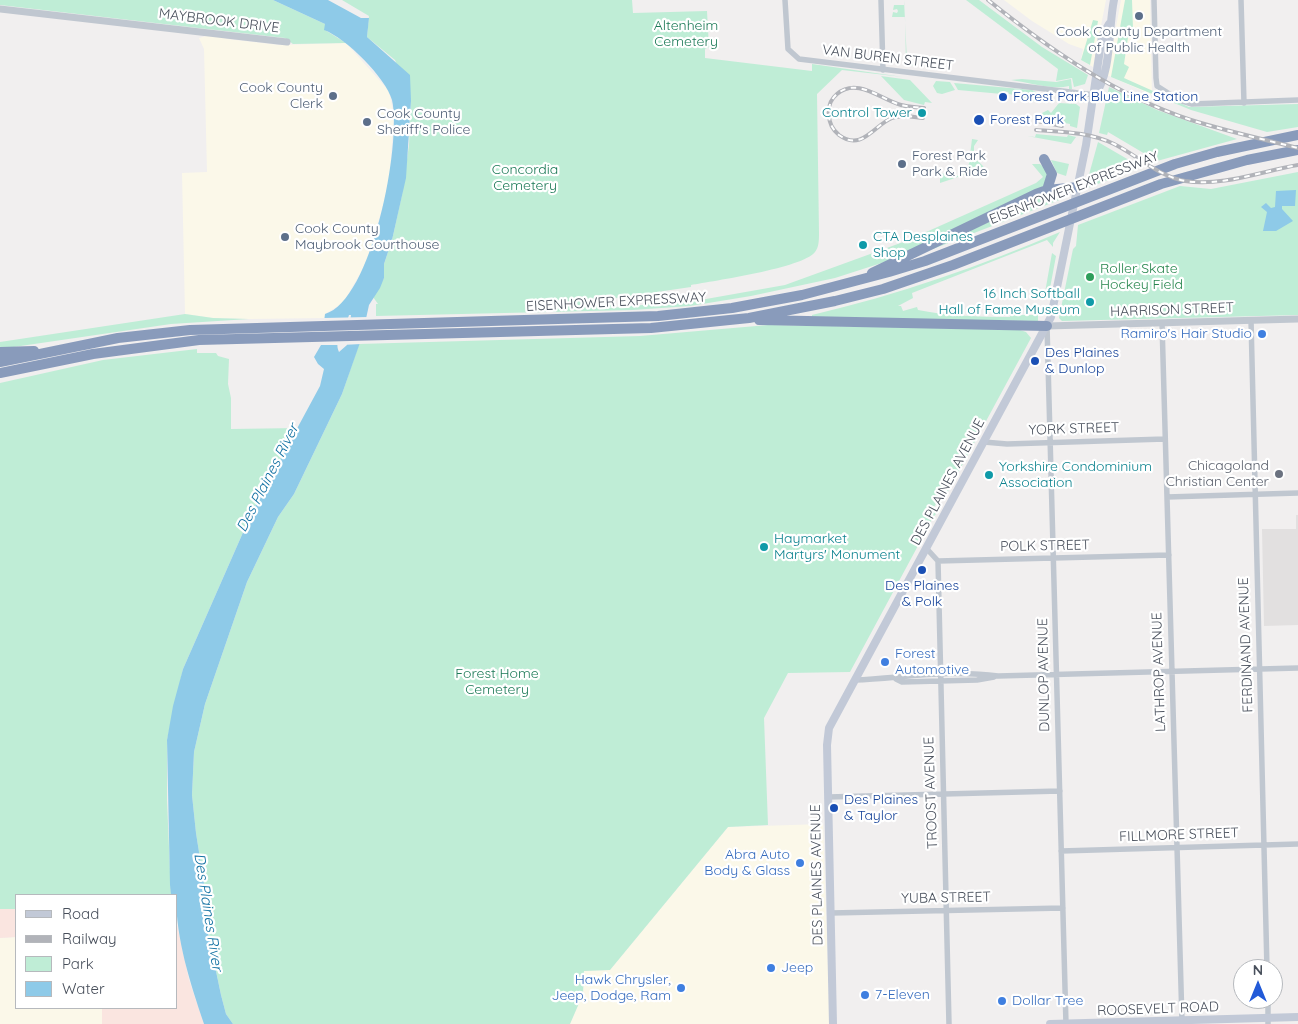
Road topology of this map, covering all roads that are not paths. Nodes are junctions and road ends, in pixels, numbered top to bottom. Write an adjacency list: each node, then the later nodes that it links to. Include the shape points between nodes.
1 (786, 0): 8 (street, VAN BUREN STREET, via 787,44 794,56)
2 (881, 0): 8 (street)
3 (1114, 0): 9 (main road, DES PLAINES AVENUE, via 1109,24 1111,38 1101,88)
4 (1154, 0): 11 (street, via 1157,86 1192,104)
5 (1241, 0): 11 (street)
6 (0, 9): 7 (street, MAYBROOK DRIVE)
7 (287, 42)
8 (883, 70): 9 (street, VAN BUREN STREET)
9 (1095, 96): 16 (main road, DES PLAINES AVENUE)
10 (1298, 100): 11 (street)
11 (1244, 103)
12 (1298, 135): 17 (highway, EISENHOWER EXPRESSWAY, via 1175,164 925,261)
13 (1298, 150): 18 (highway, EISENHOWER EXPRESSWAY, via 1247,160 1161,184 953,266 883,289 835,302)
14 (1044, 159): 15 (highway, via 1052,174)
15 (1047, 190): 16 (highway); 17 (highway)
16 (1077, 190): 22 (main road, DES PLAINES AVENUE)
17 (856, 282): 23 (highway, EISENHOWER EXPRESSWAY, via 767,302 658,316 221,328 168,332)
18 (748, 318): 22 (highway, via 771,322); 26 (highway, EISENHOWER EXPRESSWAY, via 631,329 321,336 160,344)
19 (1298, 319): 20 (street, HARRISON STREET)
20 (1251, 320): 21 (street, HARRISON STREET); 31 (street, FERDINAND AVENUE)
21 (1162, 323): 22 (street, HARRISON STREET); 27 (street, LATHROP AVENUE)
22 (1047, 326): 28 (main road, DES PLAINES AVENUE); 29 (street, DUNLOP AVENUE)
23 (50, 351): 24 (highway); 25 (highway, EISENHOWER EXPRESSWAY)
24 (0, 352)
25 (0, 362)
26 (0, 373)
27 (1165, 439): 29 (street, YORK STREET); 32 (street, LATHROP AVENUE)
28 (984, 442): 29 (street, YORK STREET); 33 (main road, DES PLAINES AVENUE)
29 (1051, 442): 35 (street, DUNLOP AVENUE)
30 (1298, 494): 31 (street)
31 (1255, 495): 32 (street); 38 (street, FERDINAND AVENUE)
32 (1167, 497): 34 (street, LATHROP AVENUE)
33 (927, 549): 36 (street); 44 (main road, DES PLAINES AVENUE)
34 (1169, 555): 35 (street, POLK STREET); 39 (street, LATHROP AVENUE)
35 (1054, 558): 36 (street, POLK STREET); 41 (street, DUNLOP AVENUE)
36 (938, 561): 40 (street, TROOST AVENUE)
37 (1298, 668): 38 (street)
38 (1259, 669): 39 (street); 50 (street, FERDINAND AVENUE)
39 (1172, 672): 41 (street); 51 (street, LATHROP AVENUE)
40 (940, 674): 42 (street); 43 (street, via 904,675); 45 (street, TROOST AVENUE)
41 (1057, 674): 42 (street); 46 (street, DUNLOP AVENUE)
42 (998, 676): 45 (street)
43 (896, 679): 44 (street); 45 (street, via 902,682)
44 (854, 680): 48 (main road, DES PLAINES AVENUE, via 827,736)
45 (940, 681): 47 (street, TROOST AVENUE)
46 (1060, 791): 47 (street); 52 (street, DUNLOP AVENUE)
47 (943, 794): 48 (street); 54 (street, TROOST AVENUE)
48 (828, 797): 55 (main road, DES PLAINES AVENUE)
49 (1298, 844): 50 (street, FILLMORE STREET)
50 (1264, 845): 51 (street, FILLMORE STREET); 56 (street, FERDINAND AVENUE)
51 (1177, 847): 52 (street, FILLMORE STREET); 58 (street, LATHROP AVENUE)
52 (1061, 850): 53 (street, DUNLOP AVENUE)
53 (1063, 908): 54 (street, YUBA STREET); 63 (street, DUNLOP AVENUE)
54 (947, 911): 55 (street, YUBA STREET); 61 (street, TROOST AVENUE)
55 (831, 913): 60 (main road, DES PLAINES AVENUE)
56 (1267, 959)
57 (1298, 1018): 59 (main road, ROOSEVELT ROAD)
58 (1182, 1020): 59 (main road, ROOSEVELT ROAD); 63 (main road, ROOSEVELT ROAD)
59 (1268, 1021)
60 (832, 1024)
61 (950, 1024)
62 (1050, 1024): 63 (main road, ROOSEVELT ROAD)
63 (1066, 1024)

